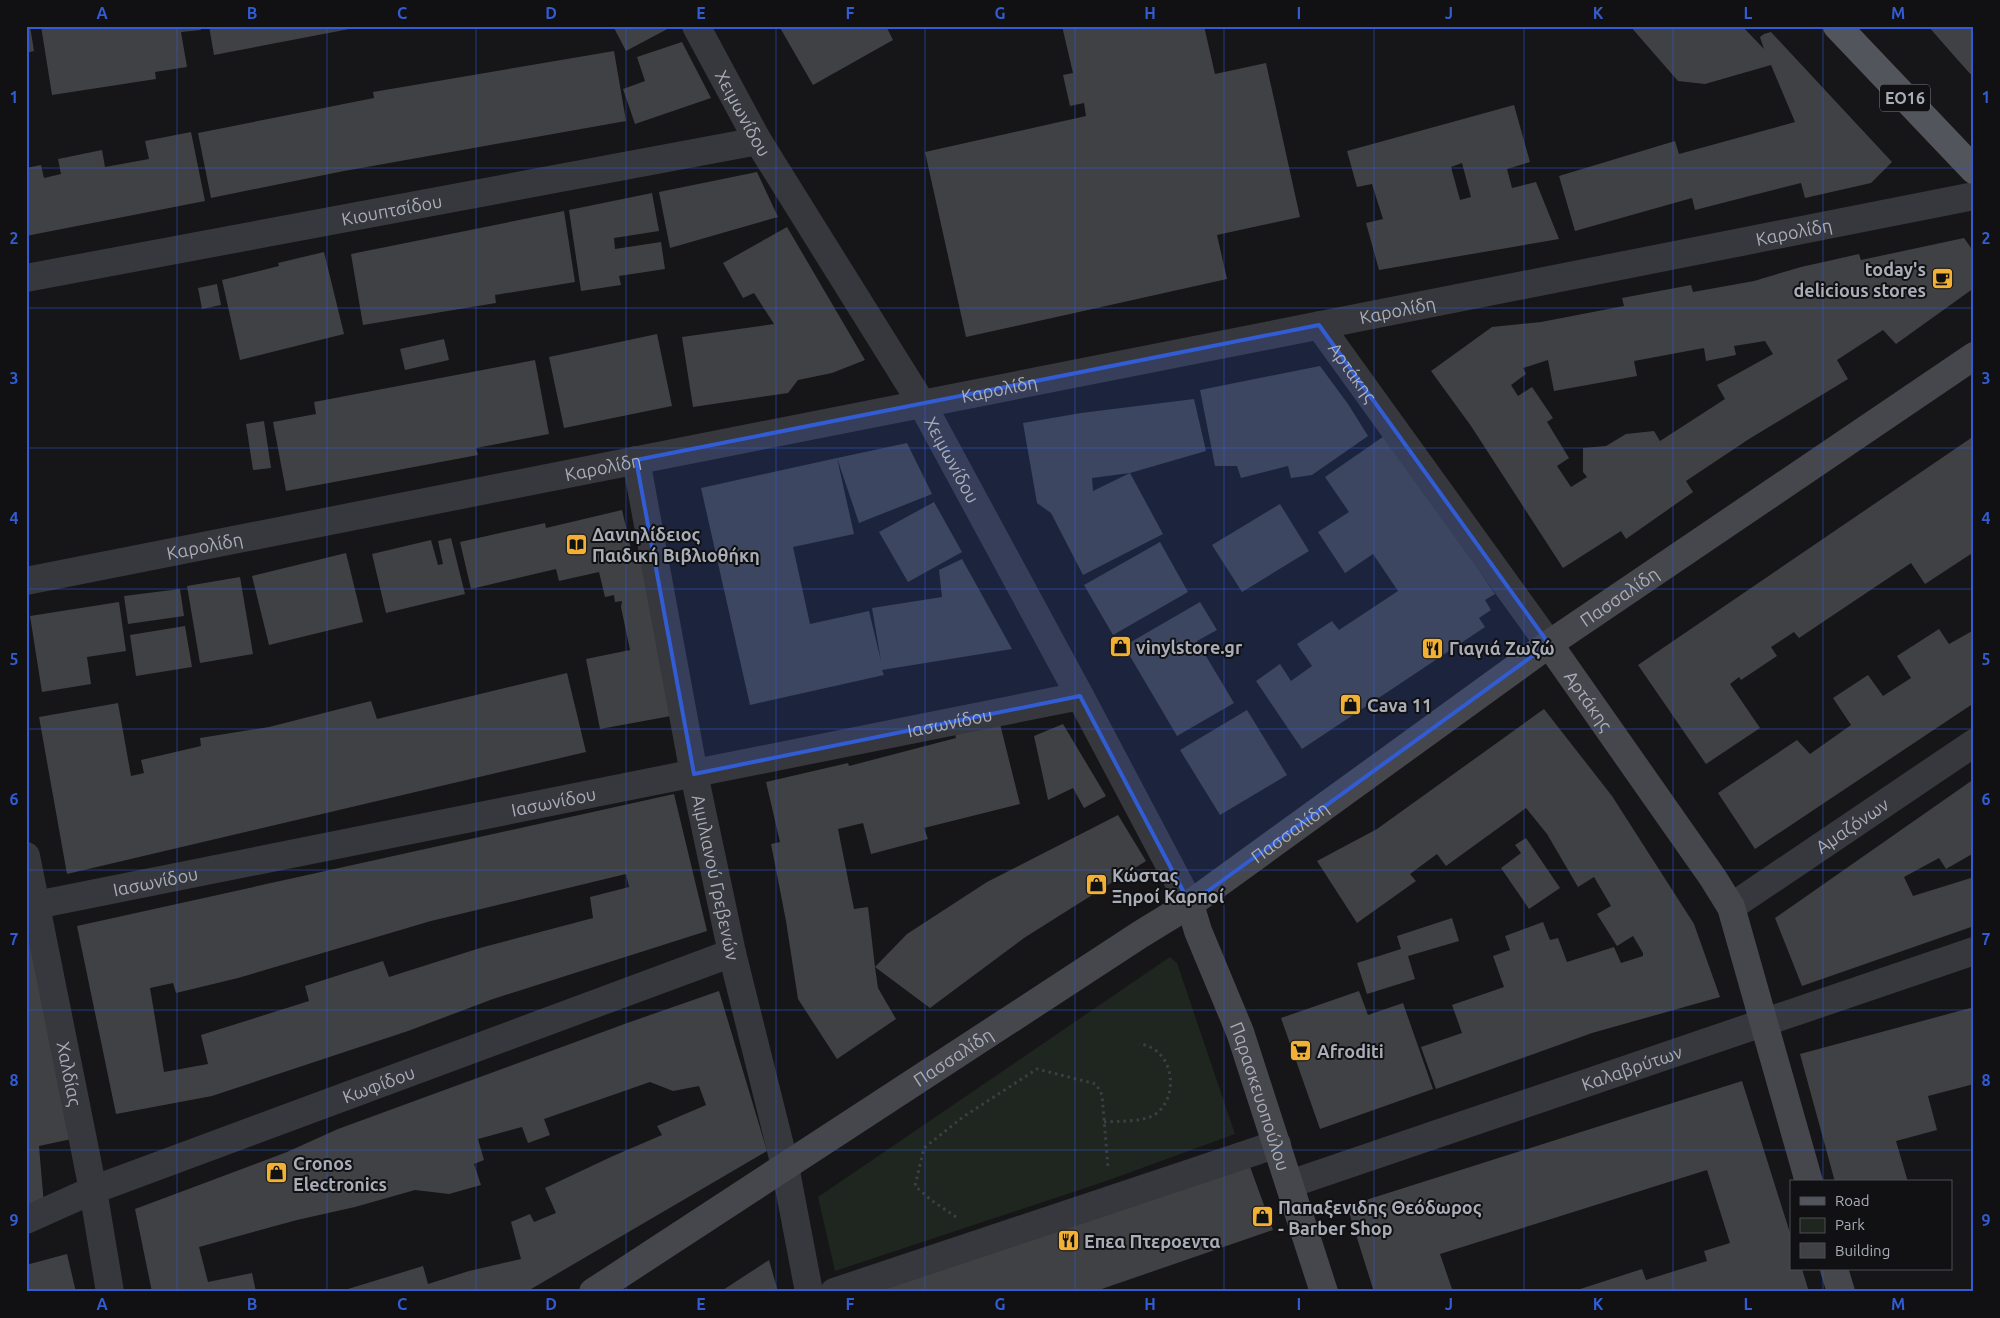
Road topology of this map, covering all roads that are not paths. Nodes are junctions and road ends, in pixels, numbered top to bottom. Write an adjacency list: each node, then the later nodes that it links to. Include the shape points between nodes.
1 (696, 26): 3 (street, Χειμωνίδου)
2 (1837, 26): 4 (main road, ΕΟ16)
3 (758, 141): 6 (street, Κιουπτσίδου); 9 (street, Χειμωνίδου)
4 (1974, 170)
5 (1974, 196): 7 (street, Καρολίδη)
6 (26, 278)
7 (1320, 325): 9 (street, Καρολίδη); 12 (street, Αρτάκης)
8 (1974, 356): 12 (main road, Πασσαλίδη)
9 (922, 404): 10 (street, Καρολίδη); 13 (street, Χειμωνίδου)
10 (636, 460): 11 (street, Καρολίδη); 15 (street, Αιμιλιανού Γρεβενών)
11 (26, 581)
12 (1549, 644): 17 (main road, Πασσαλίδη); 19 (main road, Αρτάκης)
13 (1080, 696): 15 (street, Ιασωνίδου); 17 (street, Χειμωνίδου)
14 (1974, 743): 19 (street, Αμαζόνων)
15 (694, 774): 18 (street, Ιασωνίδου); 21 (street, Αιμιλιανού Γρεβενών)
16 (26, 856): 18 (street, Χαλδίας)
17 (1190, 904): 23 (main road, Παρασκευοπούλου, via 1240,1032); 24 (main road, Πασσαλίδη)
18 (31, 906): 27 (street, Χαλδίας)
19 (1731, 907): 22 (main road, Αρτάκης)
20 (1974, 951): 22 (street, Καλαβρύτων)
21 (732, 953): 24 (street, Αιμιλιανού Γρεβενών); 27 (street, Κωφίδου)
22 (1764, 1023): 25 (main road, Αρτάκης); 26 (street, Καλαβρύτων)
23 (1276, 1144): 26 (main road, Παρασκευοπούλου); 33 (street)
24 (784, 1166): 31 (main road, Πασσαλίδη); 32 (street, Αιμιλιανού Γρεβενών)
25 (1808, 1180)
26 (1290, 1184): 34 (main road, Παρασκευοπούλου)
27 (93, 1190): 28 (street, Κωφίδου); 30 (street, Χαλδίας)
28 (26, 1220)
29 (1834, 1270): 35 (main road)
30 (110, 1292)
31 (593, 1292)
32 (809, 1292)
33 (834, 1292)
34 (1324, 1292)
35 (1841, 1292)

